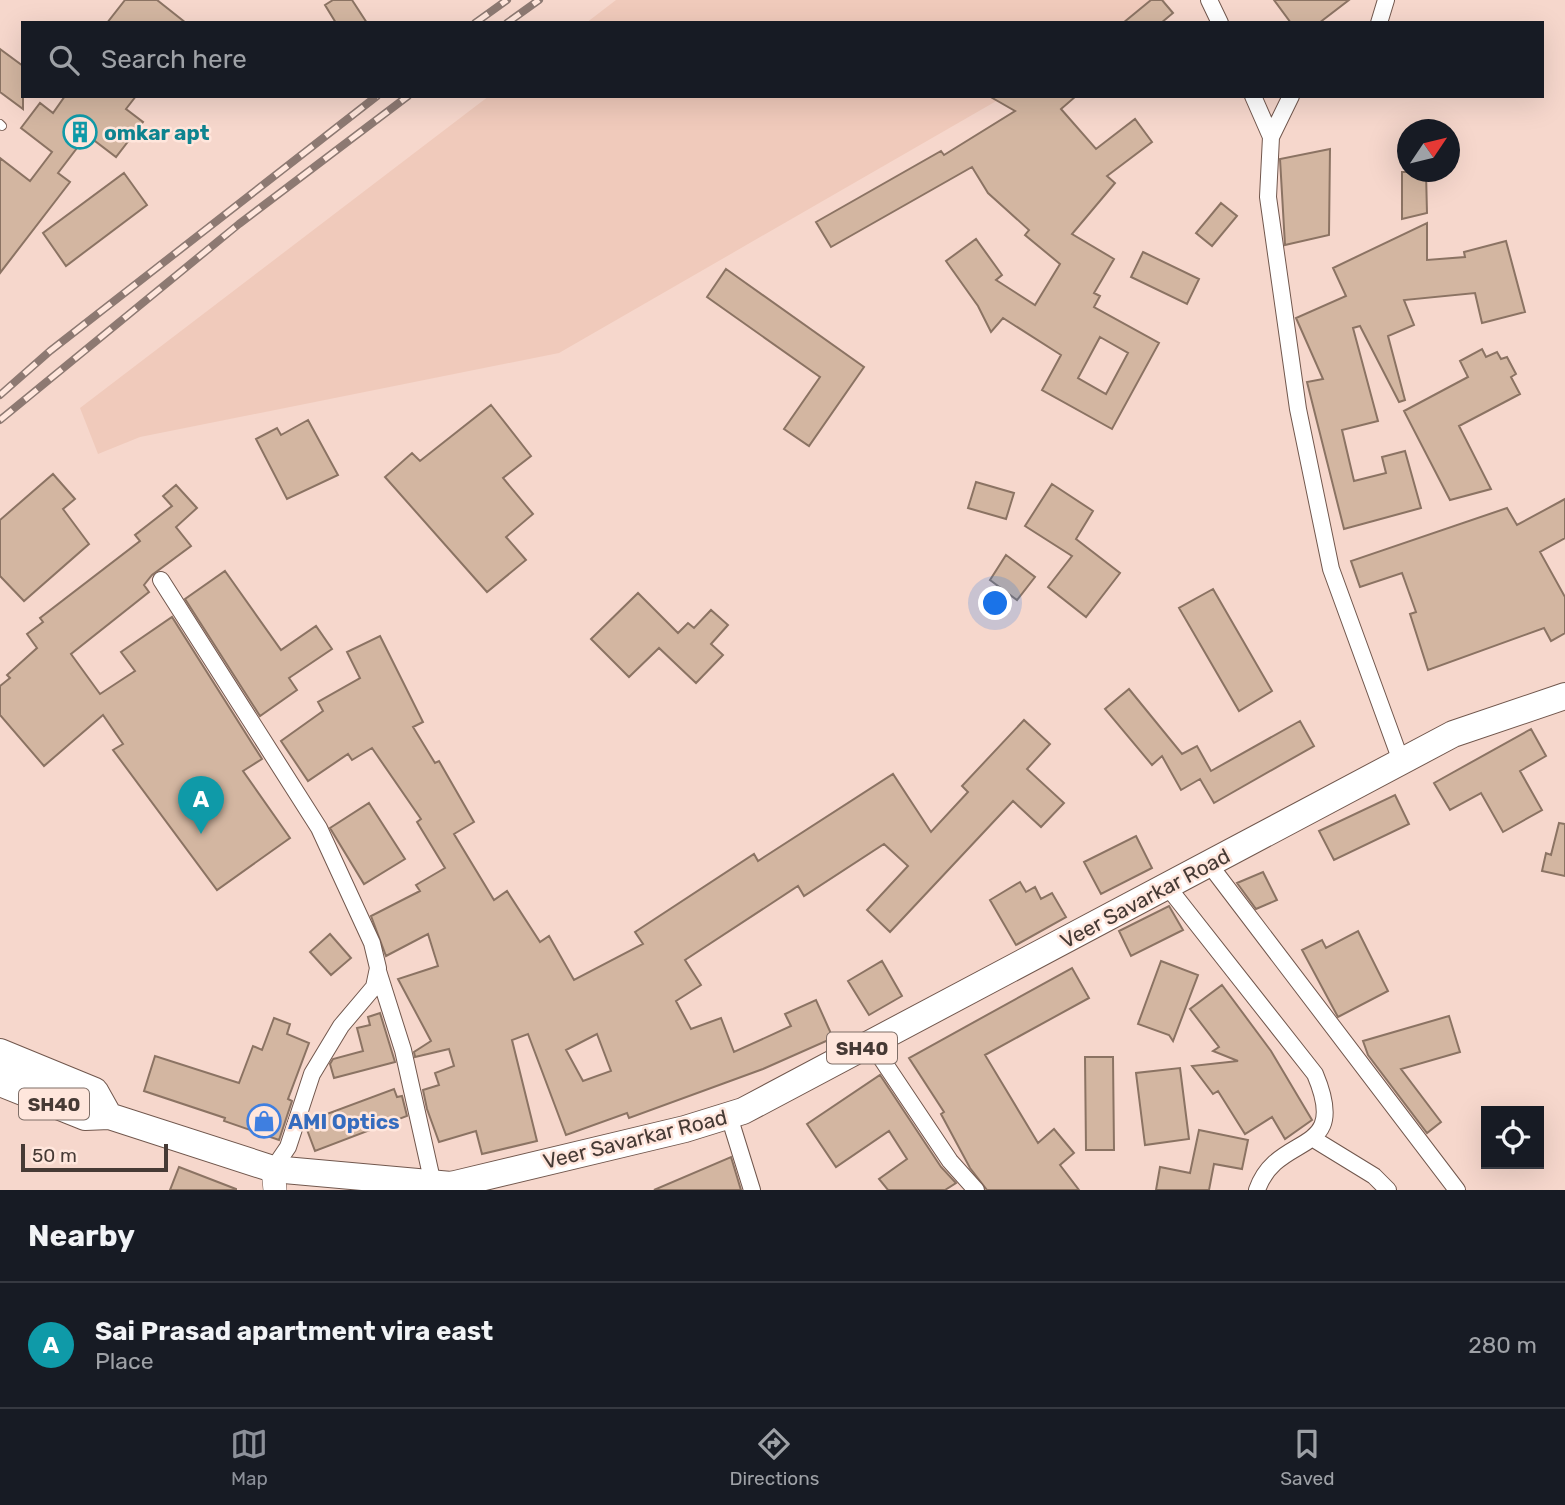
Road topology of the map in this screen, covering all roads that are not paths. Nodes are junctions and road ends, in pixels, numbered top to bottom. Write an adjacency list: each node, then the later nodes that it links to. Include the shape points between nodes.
1 (1209, 0): 3 (street)
2 (1386, 0): 4 (street)
3 (1219, 21)
4 (1380, 21)
5 (1254, 98): 7 (street)
6 (1291, 98): 7 (street)
7 (1272, 137): 10 (street, via 1268,197 1298,409 1331,569)
8 (161, 580): 13 (street, via 319,828 367,932)
9 (1565, 696): 10 (main road, Veer Savarkar Road / SH40, via 1453,734)
10 (1401, 761): 11 (main road, Veer Savarkar Road / SH40)
11 (1209, 864): 12 (main road, Veer Savarkar Road / SH40); 27 (street)
12 (1167, 886): 14 (main road, Veer Savarkar Road / SH40); 20 (street, via 1315,1074 1326,1101 1326,1122)
13 (378, 968): 21 (street, via 374,987 341,1026 312,1074); 22 (street, via 403,1050)
14 (871, 1043): 19 (main road, Veer Savarkar Road / SH40); 24 (street, via 950,1161)
15 (0, 1052): 18 (main road, via 95,1091)
16 (0, 1067): 18 (main road)
17 (0, 1083): 18 (main road, Veer Savarkar Road / SH40, via 85,1117)
18 (109, 1116): 21 (main road, Veer Savarkar Road / SH40)
19 (729, 1116): 22 (main road, Veer Savarkar Road / SH40, via 451,1185); 23 (street)
20 (1312, 1138): 25 (street, via 1282,1156); 26 (street, via 1374,1176)
21 (274, 1179): 22 (main road, Veer Savarkar Road / SH40)
22 (433, 1184)
23 (752, 1190)
24 (976, 1190)
25 (1257, 1190)
26 (1388, 1190)
27 (1457, 1190)

